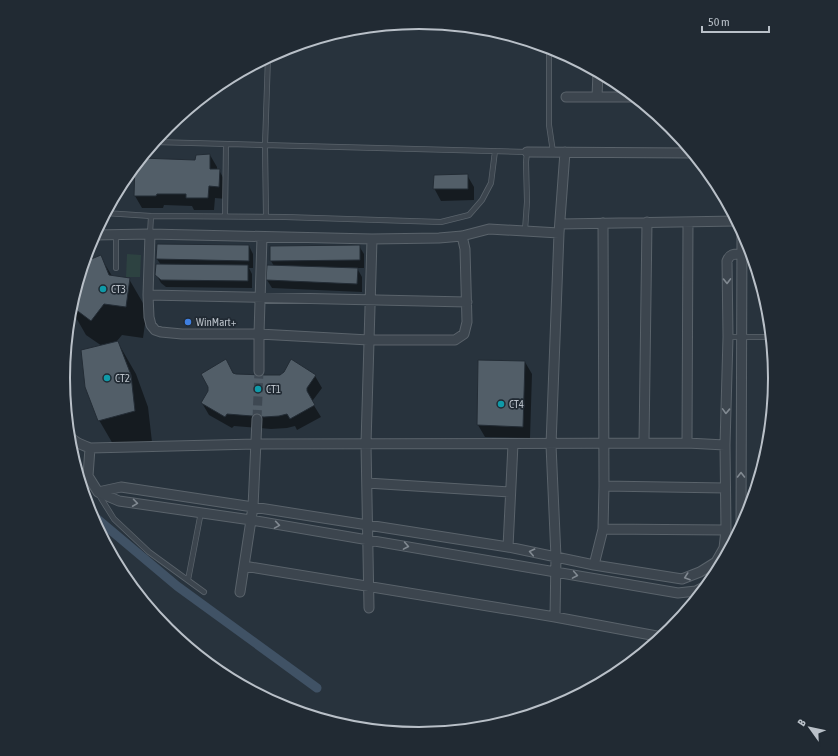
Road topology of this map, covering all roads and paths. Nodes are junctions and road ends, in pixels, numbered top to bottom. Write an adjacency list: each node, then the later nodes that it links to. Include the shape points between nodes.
1 (549, 55): 12 (lane, via 549,125)
2 (268, 64): 9 (lane)
3 (598, 78): 6 (street)
4 (624, 96): 6 (street)
5 (566, 97): 6 (street)
6 (597, 97)
7 (162, 142): 8 (lane)
8 (226, 144): 9 (lane); 17 (lane)
9 (265, 145): 10 (lane); 18 (lane)
10 (495, 151): 11 (lane); 18 (lane, via 491,183 482,200 469,215 462,218 441,222)
11 (527, 152): 12 (street); 24 (lane)
12 (553, 152): 13 (street)
13 (565, 152): 14 (street); 23 (street)
14 (685, 153)
15 (112, 213): 16 (lane)
16 (151, 216): 17 (lane); 25 (lane)
17 (225, 216): 18 (lane)
18 (266, 217)
19 (730, 221): 21 (street)
20 (647, 222): 21 (street); 22 (street); 46 (street)
21 (688, 222): 47 (street)
22 (603, 223): 23 (street); 51 (street)
23 (559, 228): 24 (street); 52 (street)
24 (525, 230): 28 (street, via 489,229)
25 (150, 234): 27 (street); 29 (street); 34 (street)
26 (101, 235): 27 (street)
27 (116, 235): 33 (lane)
28 (462, 236): 30 (street); 37 (street, via 465,249)
29 (262, 237): 30 (street); 35 (street)
30 (372, 239): 36 (street)
31 (742, 247): 32 (street)
32 (742, 254): 39 (street, one-way to 39, via 732,254 727,261); 40 (street)
33 (116, 268)
34 (148, 295): 35 (street); 38 (street, via 149,317 155,330 182,334)
35 (260, 298): 36 (street); 38 (street)
36 (370, 300): 37 (street); 42 (street)
37 (467, 302): 42 (street, via 464,334 455,340)
38 (259, 334): 42 (street); 43 (street)
39 (728, 337): 40 (lane); 53 (street, one-way to 53)
40 (741, 337): 41 (lane); 62 (street, one-way to 40)
41 (765, 337)
42 (369, 340): 49 (street)
43 (259, 371)
44 (257, 419): 48 (street)
45 (76, 442): 54 (street)
46 (644, 443): 47 (street); 51 (street)
47 (687, 443): 53 (street)
48 (257, 444): 49 (street); 54 (street); 60 (street)
49 (366, 444): 50 (street); 55 (street)
50 (513, 444): 52 (street); 59 (street)
51 (603, 444): 52 (street); 56 (street)
52 (551, 445): 70 (street)
53 (724, 445): 57 (street)
54 (90, 448): 58 (street, via 88,476)
55 (367, 483): 59 (street); 64 (street)
56 (604, 486): 57 (street); 65 (street)
57 (725, 488): 66 (street)
58 (98, 492): 60 (street, via 121,487); 61 (street, one-way to 61, via 119,501); 75 (lane, via 114,519 149,552)
59 (510, 492): 68 (street)
60 (253, 507): 63 (street); 64 (street)
61 (201, 512): 63 (street); 75 (lane)
62 (741, 512)
63 (251, 520): 67 (street, one-way to 67); 72 (street)
64 (368, 526): 67 (street); 68 (street)
65 (603, 529): 66 (street); 73 (street)
66 (726, 530): 69 (street)
67 (368, 539): 74 (street, one-way to 74); 76 (street)
68 (508, 547): 70 (street, one-way to 68)
69 (724, 547)
70 (556, 557): 73 (street); 74 (street)
71 (715, 563): 73 (street, one-way to 73, via 682,579)
72 (244, 566): 76 (street); 79 (street)
73 (594, 566)
74 (555, 572): 77 (street, one-way to 77, via 678,593); 81 (street)
75 (188, 580): 78 (lane)
76 (368, 587): 80 (street); 81 (street)
77 (695, 591)
78 (204, 592)
79 (240, 592)
80 (369, 608)
81 (555, 617): 82 (street)
82 (654, 636)

